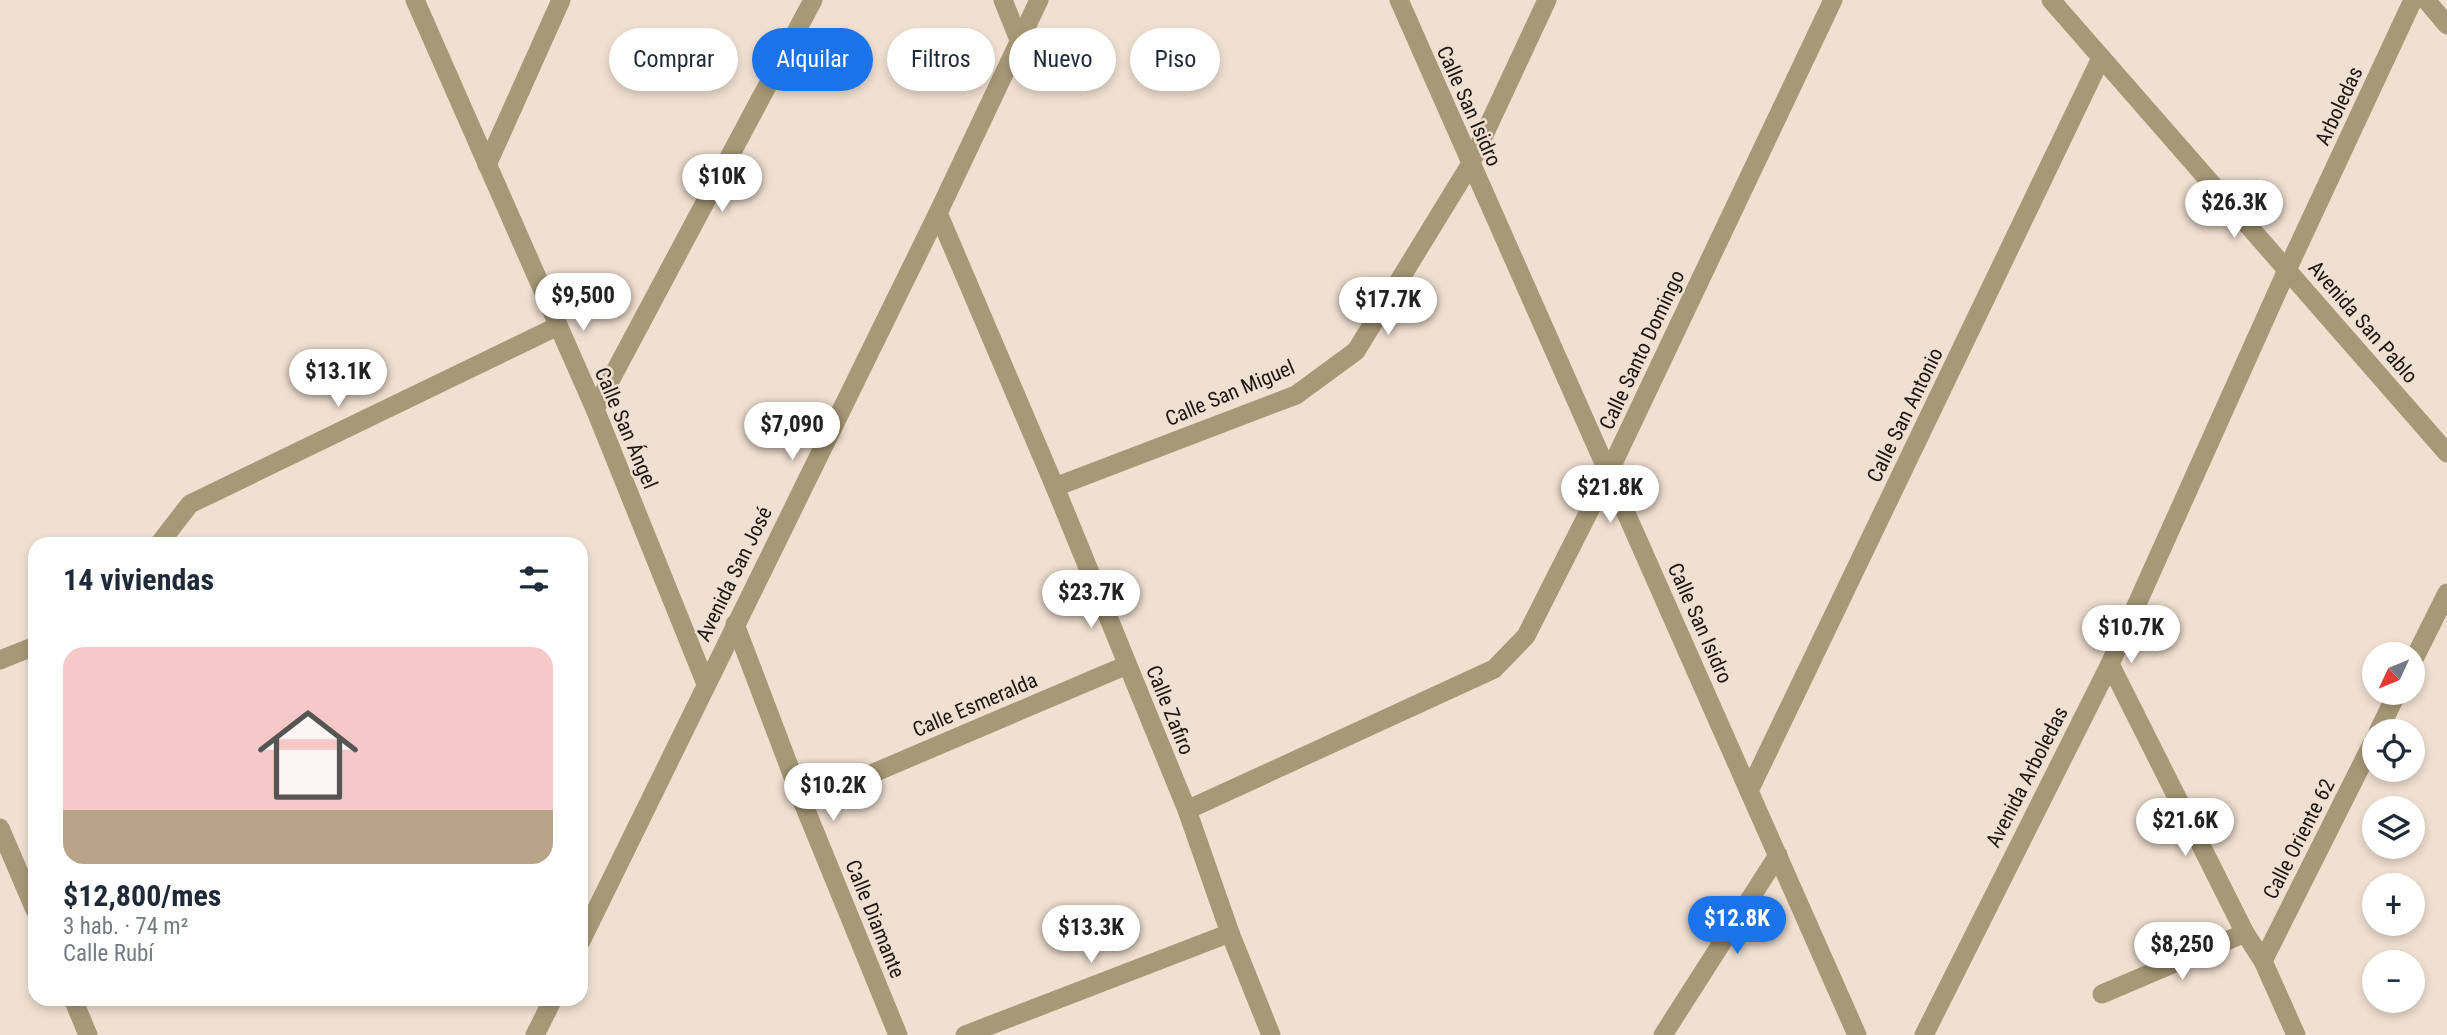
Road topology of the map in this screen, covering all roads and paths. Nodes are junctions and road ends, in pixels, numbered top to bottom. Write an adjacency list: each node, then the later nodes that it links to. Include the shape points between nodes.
1 (415, 0): 17 (street, Calle San Ángel)
2 (561, 0): 17 (street)
3 (813, 0): 22 (street)
4 (1003, 0): 13 (street)
5 (1039, 0): 14 (street, Avenida San José)
6 (1399, 0): 18 (street, Calle San Isidro)
7 (1547, 0): 18 (street, Calle San Miguel)
8 (1833, 0): 24 (street, Calle Santo Domingo)
9 (2051, 0): 15 (street, Avenida San Pablo)
10 (2413, 0): 20 (street, Arboledas)
11 (2426, 0): 12 (street)
12 (2447, 25)
13 (1014, 28)
14 (1025, 28)
15 (2101, 58): 20 (street, Avenida San Pablo); 36 (street, Calle San Antonio)
16 (1009, 61): 19 (street, Avenida San José)
17 (487, 165): 21 (street, Calle San Ángel)
18 (1470, 165): 24 (street, Calle San Isidro); 25 (street, Calle San Miguel, via 1356,351 1296,395)
19 (938, 213): 25 (street, Calle Zafiro); 28 (street, Avenida San José)
20 (2287, 270): 23 (street, Avenida San Pablo); 33 (street, Avenida Arboledas)
21 (558, 326): 22 (street, Calle San Ángel); 26 (street, via 190,505)
22 (595, 410): 34 (street, Calle San Ángel)
23 (2447, 453)
24 (1609, 472): 36 (street, Calle San Isidro); 38 (street, Calle Santo Domingo, via 1526,636 1494,669)
25 (1055, 487): 32 (street, Calle Zafiro)
26 (165, 537)
27 (2447, 593): 29 (street)
28 (735, 624): 34 (street, Avenida San José); 37 (street, Calle Diamante)
29 (2422, 642)
30 (28, 649): 31 (street)
31 (0, 660)
32 (1127, 664): 37 (street, Calle Esmeralda); 38 (street, Calle Zafiro)
33 (2109, 664): 44 (street); 56 (street, Avenida Arboledas)
34 (706, 684): 42 (street, Avenida San José)
35 (2362, 763): 45 (street, Calle Oriente 62)
36 (1749, 791): 40 (street, Calle San Isidro)
37 (803, 803): 51 (street, Calle Diamante)
38 (1187, 810): 43 (street, Calle Zafiro)
39 (0, 828): 41 (street)
40 (1778, 855): 54 (street); 55 (street, Calle San Isidro)
41 (28, 894)
42 (588, 927)
43 (1230, 933): 52 (street); 53 (street, Calle Zafiro)
44 (2245, 933): 45 (street); 46 (street)
45 (2263, 961): 57 (street)
46 (2102, 994)
47 (76, 1006): 49 (street)
48 (550, 1006): 50 (street)
49 (88, 1035)
50 (535, 1035)
51 (898, 1035)
52 (965, 1035)
53 (1271, 1035)
54 (1663, 1035)
55 (1857, 1035)
56 (1924, 1035)
57 (2296, 1035)

